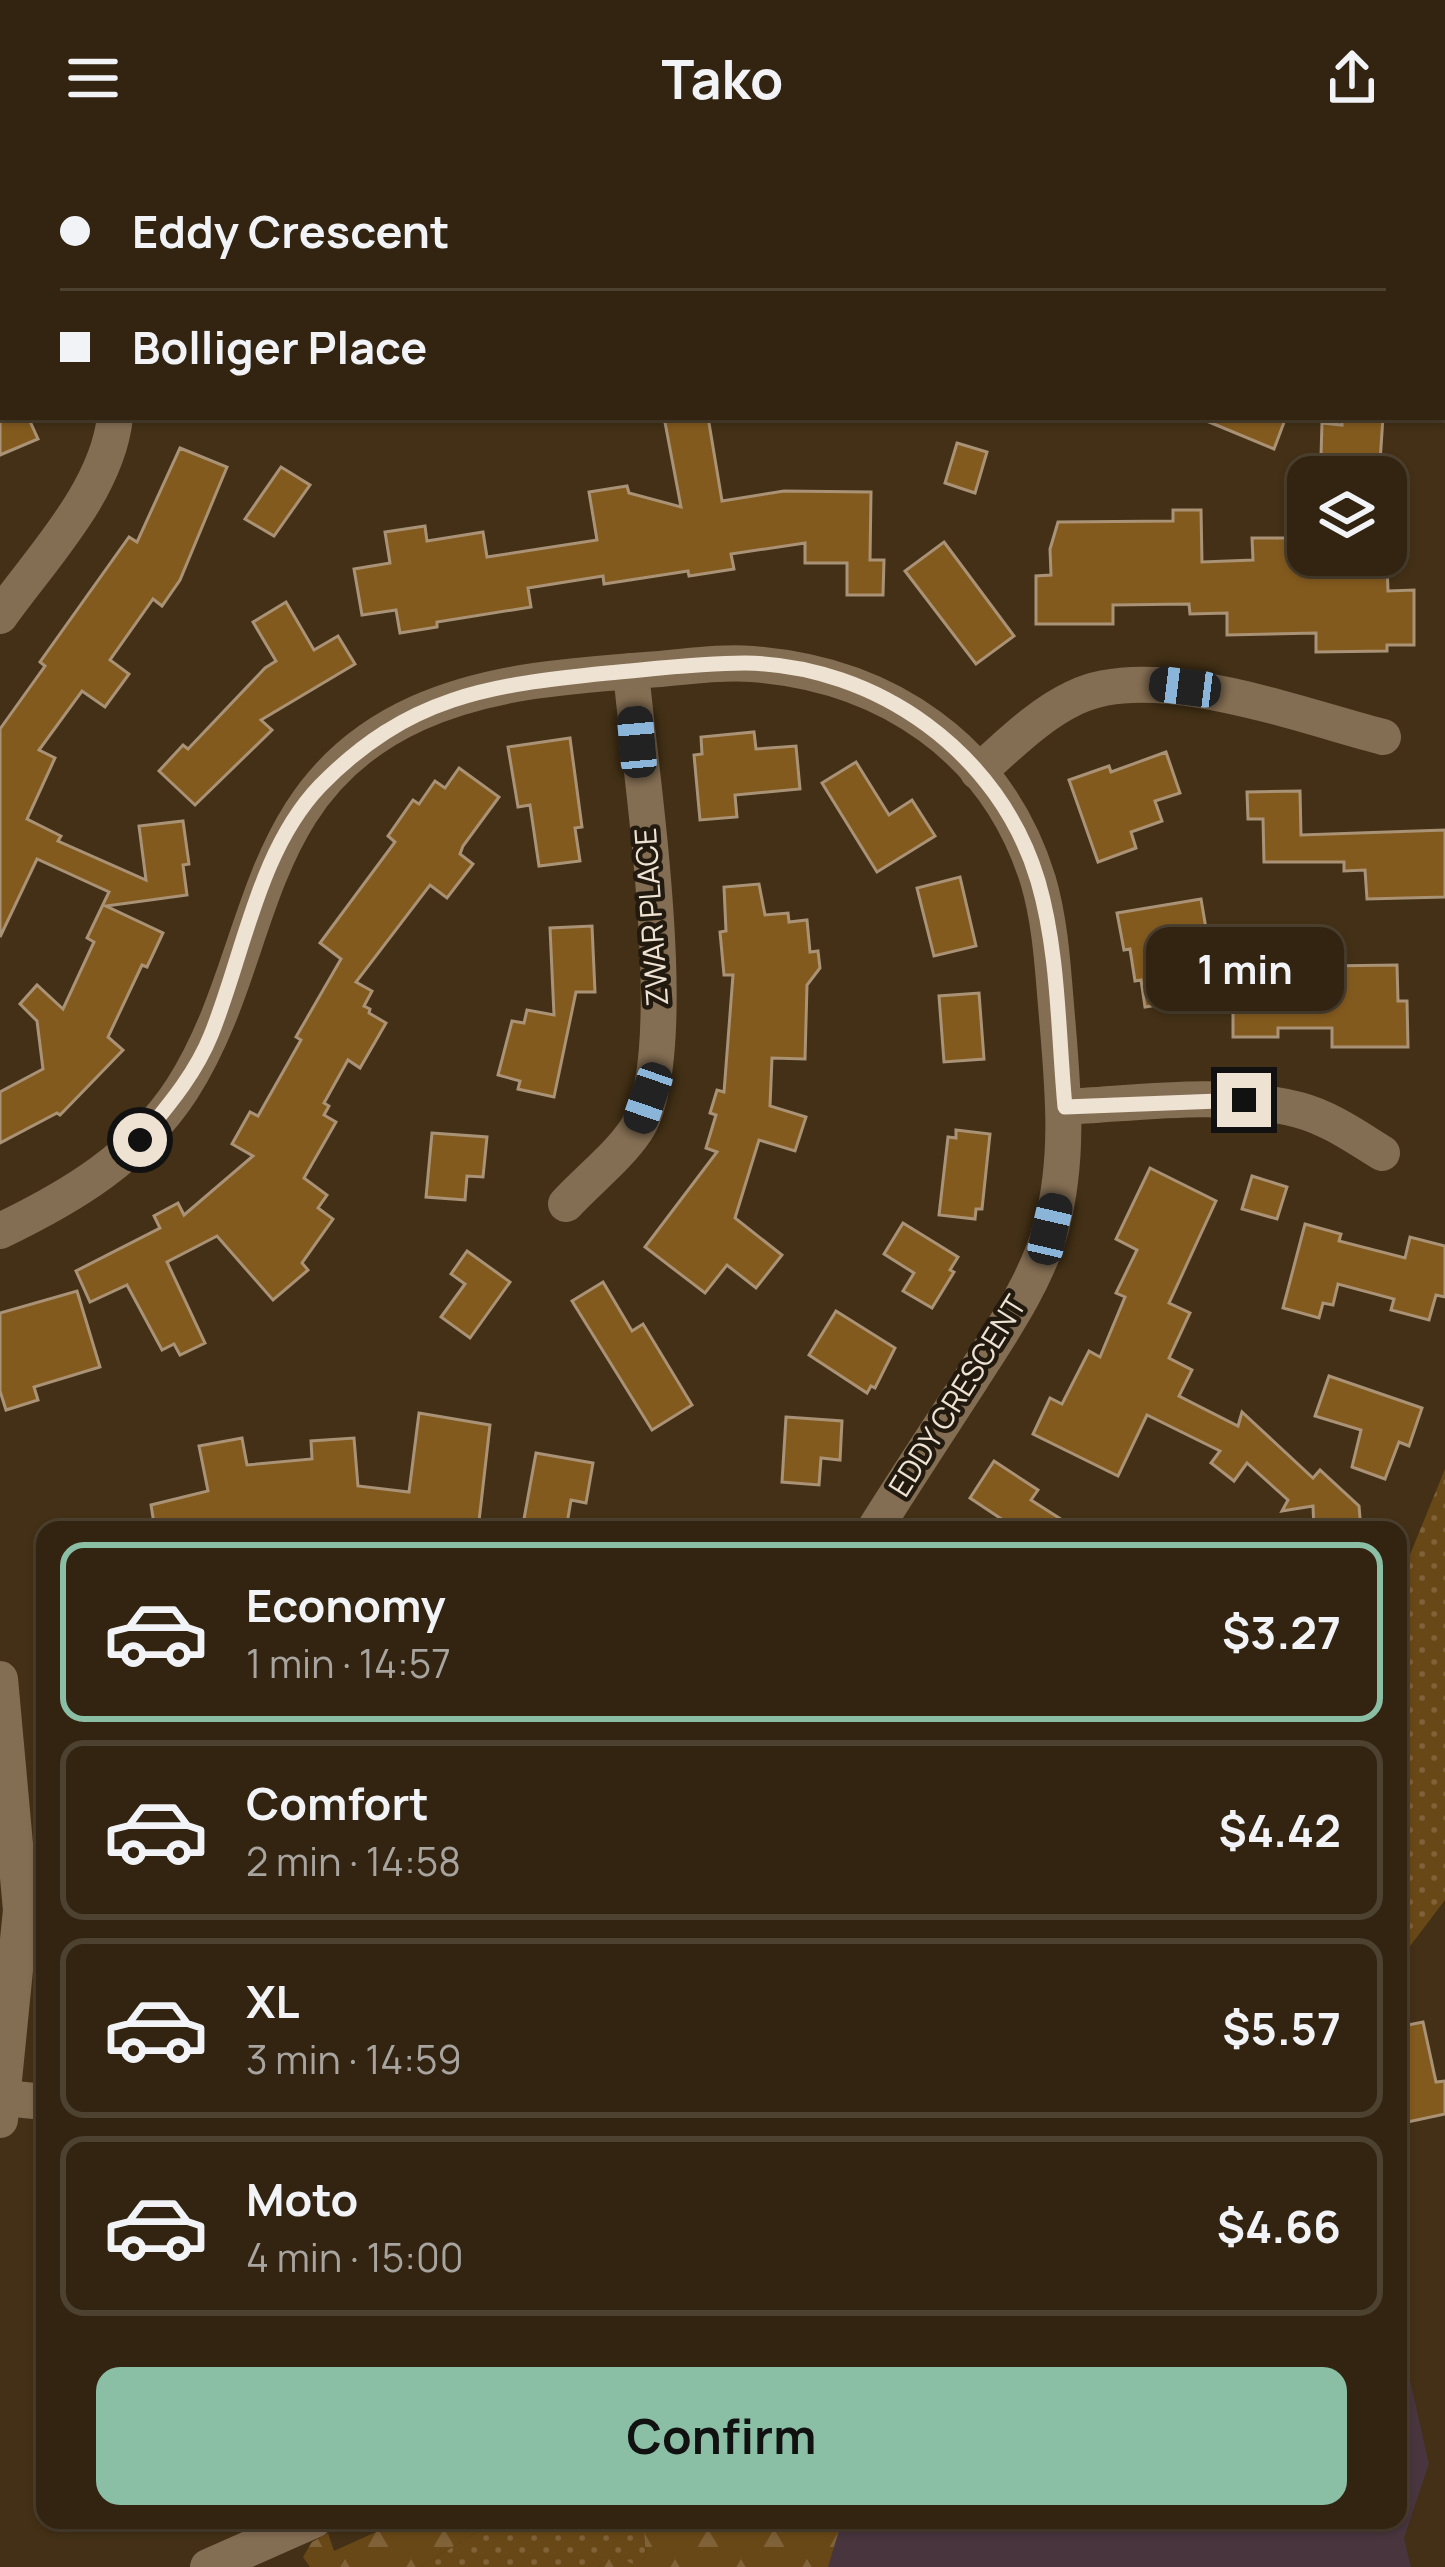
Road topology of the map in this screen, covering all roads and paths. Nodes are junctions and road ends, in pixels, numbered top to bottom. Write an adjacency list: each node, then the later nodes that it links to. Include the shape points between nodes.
1 (114, 420): 2 (street, via 86,495)
2 (0, 616)
3 (631, 671): 5 (street, EDDY CRESCENT, via 746,663 808,670 892,700); 8 (street, ZWAR PLACE, via 659,1037 638,1129); 9 (street, EDDY CRESCENT, via 468,693 361,748 317,789 272,862 209,1039 180,1092 92,1182)
4 (1383, 737): 5 (street, via 1185,687 1120,683 1076,697)
5 (978, 772): 6 (street, EDDY CRESCENT, via 1014,823 1038,880)
6 (1065, 1107): 7 (street, via 1244,1100 1313,1115); 10 (street, EDDY CRESCENT, via 1064,1168 1040,1260)
7 (1382, 1153)
8 (566, 1204)
9 (0, 1231)
10 (882, 1521)
11 (2, 1695): 13 (street, via 21,1910)
12 (36, 2103): 13 (street)
13 (2, 2109)
14 (294, 2529): 15 (street)
15 (208, 2567)

